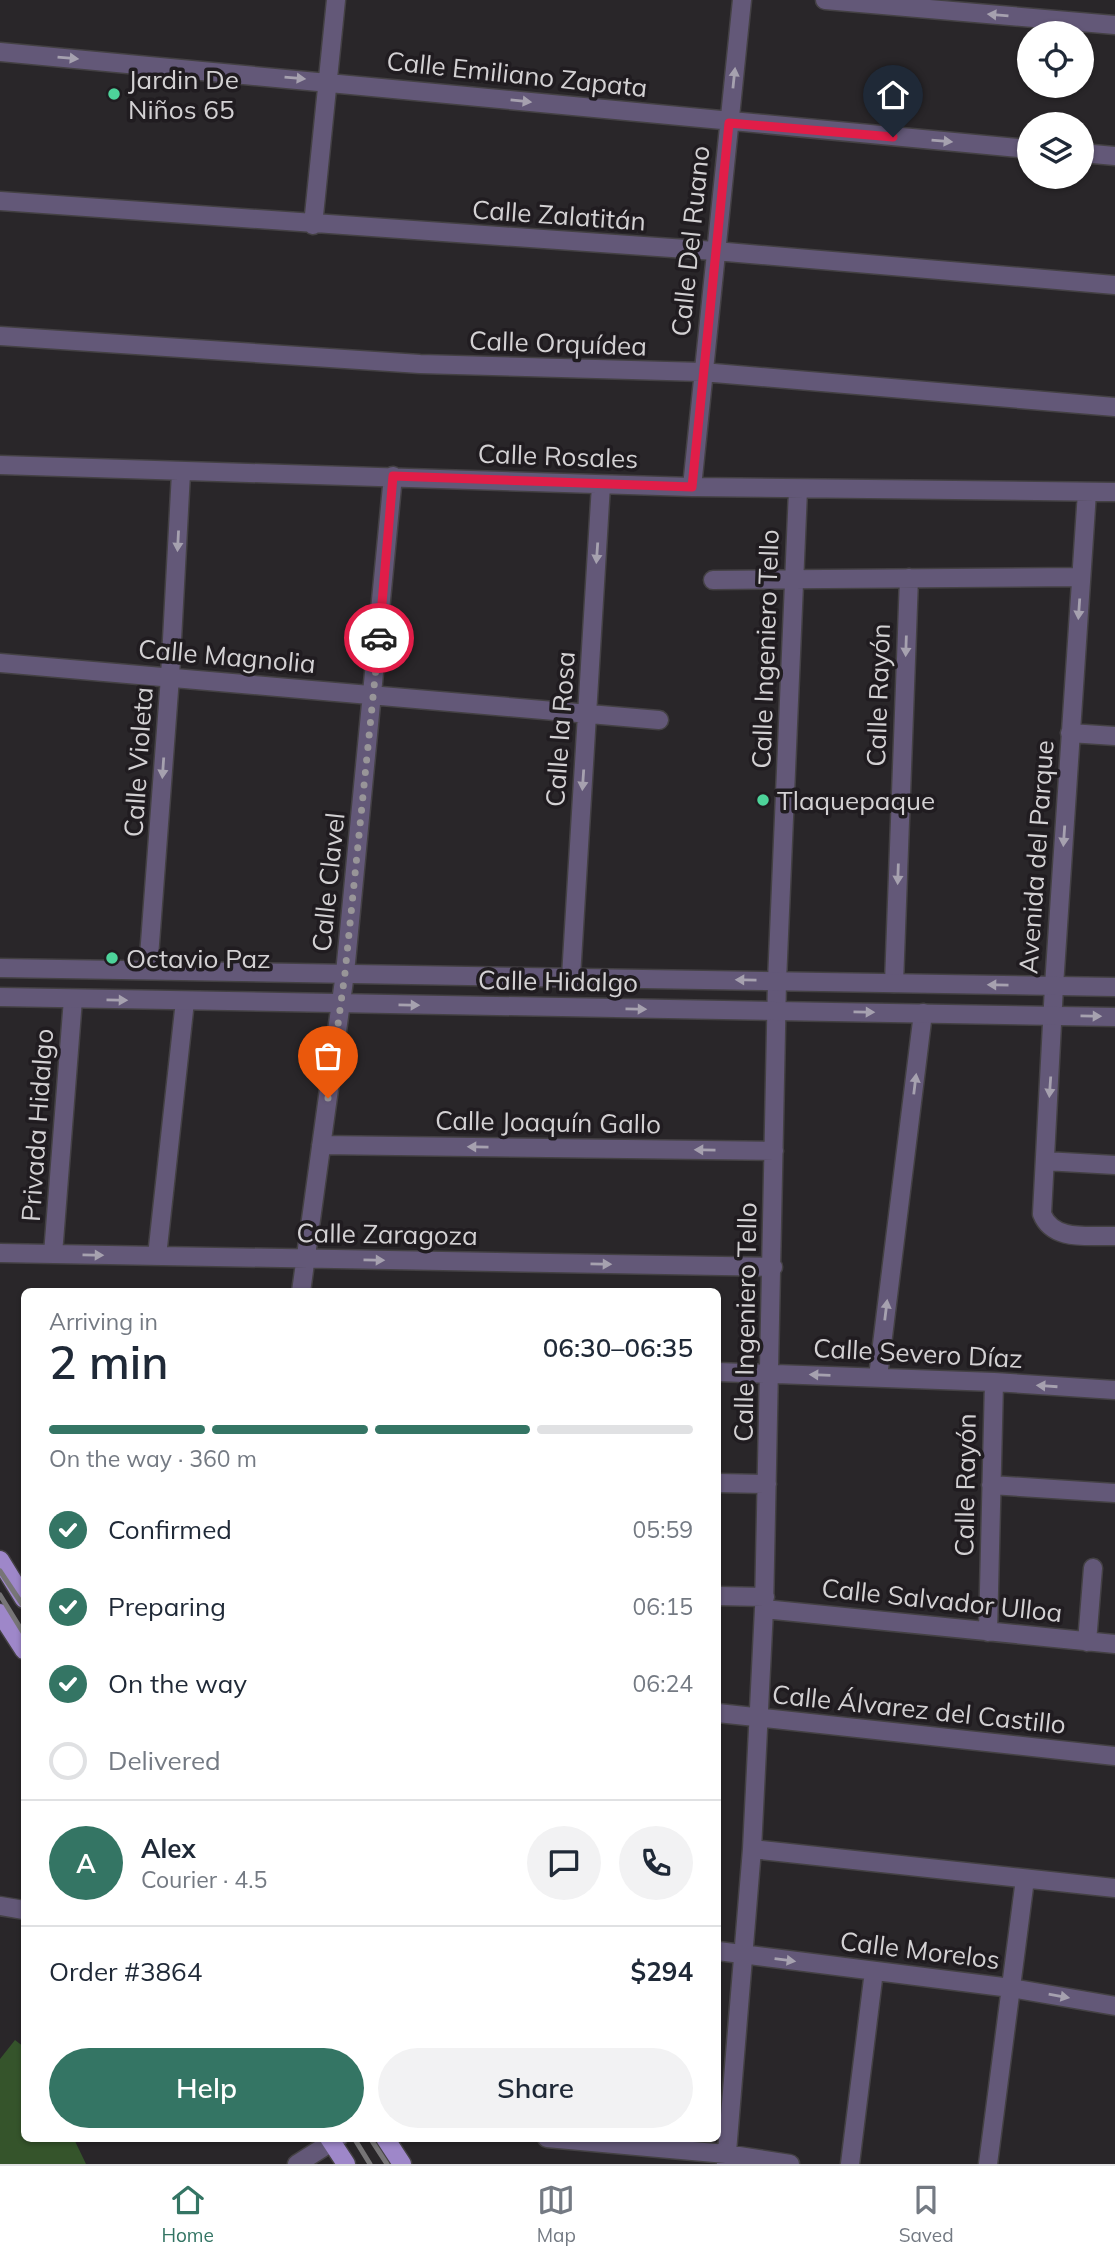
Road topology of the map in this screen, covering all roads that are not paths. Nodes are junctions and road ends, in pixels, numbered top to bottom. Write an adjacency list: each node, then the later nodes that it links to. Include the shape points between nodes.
1 (336, 0): 6 (street)
2 (743, 0): 7 (street, Calle Del Ruano, one-way to 2)
3 (825, 0): 4 (street, one-way to 3)
4 (1115, 25)
5 (0, 52): 6 (street, Calle Emiliano Zapata, one-way to 6)
6 (330, 81): 7 (street, Calle Emiliano Zapata, one-way to 7); 12 (street)
7 (729, 123): 8 (street, Calle Emiliano Zapata, one-way to 8); 13 (street, Calle Del Ruano)
8 (1017, 148)
9 (1094, 154): 10 (street)
10 (1115, 156)
11 (0, 201): 12 (street, Calle Zalatitán)
12 (313, 225): 13 (street, Calle Zalatitán)
13 (715, 251): 14 (street, Calle Zalatitán); 16 (street, Calle Del Ruano)
14 (1115, 285)
15 (0, 336): 16 (street, Calle Orquídea, via 433,365)
16 (702, 372): 17 (street, Calle Orquídea); 22 (street, Calle Del Ruano)
17 (1115, 407)
18 (0, 465): 19 (street, Calle Rosales)
19 (181, 473): 20 (street, Calle Rosales); 31 (street, Calle Violeta, one-way to 31)
20 (393, 476): 21 (street, Calle Rosales); 32 (street, Calle Clavel)
21 (601, 485): 22 (street, Calle Rosales); 33 (street, Calle la Rosa, one-way to 33)
22 (692, 487): 24 (street, Calle Rosales)
23 (1114, 489): 25 (street, Calle Rosales)
24 (798, 490): 25 (street, Calle Rosales); 27 (street, Calle Ingeniero Tello)
25 (1087, 492): 26 (street, Avenida del Parque)
26 (1081, 577): 28 (street); 35 (street, Avenida del Parque, one-way to 35)
27 (794, 578): 28 (street); 29 (street); 41 (street, Calle Ingeniero Tello)
28 (908, 578): 42 (street, Calle Rayón, one-way to 42)
29 (713, 580)
30 (0, 663): 31 (street, Calle Magnolia)
31 (170, 677): 32 (street, Calle Magnolia); 38 (street, Calle Violeta, one-way to 38)
32 (374, 695): 33 (street, Calle Magnolia); 39 (street, Calle Clavel)
33 (587, 714): 34 (street, Calle Magnolia); 40 (street, Calle la Rosa, one-way to 40)
34 (659, 720)
35 (1070, 733): 36 (street); 43 (street, Avenida del Parque, one-way to 43)
36 (1115, 736)
37 (0, 968): 38 (street, Calle Hidalgo)
38 (148, 970): 39 (street, Calle Hidalgo)
39 (345, 973): 40 (street, Calle Hidalgo); 48 (street, Calle Clavel)
40 (571, 977): 41 (street, Calle Hidalgo, one-way to 40)
41 (776, 981): 42 (street, Calle Hidalgo); 49 (street, Calle Ingeniero Tello)
42 (894, 983): 43 (street, Calle Hidalgo, one-way to 42)
43 (1054, 986): 44 (street, Calle Hidalgo); 51 (street, Avenida del Parque)
44 (1115, 987)
45 (0, 997): 46 (street, Calle Hidalgo)
46 (73, 999): 47 (street, Calle Hidalgo, one-way to 47); 59 (street, Privada Hidalgo)
47 (185, 1001): 48 (street, Calle Hidalgo); 60 (street)
48 (341, 1004): 49 (street, Calle Hidalgo, one-way to 49); 53 (street, Calle Clavel)
49 (776, 1011): 50 (street, Calle Hidalgo, one-way to 50); 54 (street, Calle Ingeniero Tello)
50 (923, 1013): 51 (street, Calle Hidalgo); 66 (street, one-way to 50)
51 (1054, 1016): 52 (street, Calle Hidalgo, one-way to 52); 55 (street, Avenida del Parque, one-way to 55)
52 (1115, 1017)
53 (321, 1145): 54 (street, Calle Joaquín Gallo, one-way to 53); 61 (street, Calle Clavel)
54 (774, 1151): 62 (street, Calle Ingeniero Tello)
55 (1045, 1161): 56 (street); 57 (street, Avenida del Parque, via 1042,1214 1047,1226 1057,1233)
56 (1115, 1164)
57 (1115, 1236)
58 (0, 1253): 59 (street, Calle Zaragoza)
59 (53, 1254): 60 (street, Calle Zaragoza, one-way to 60)
60 (157, 1256): 61 (street, Calle Zaragoza)
61 (305, 1259): 62 (street, Calle Zaragoza, one-way to 62); 63 (street, Calle Clavel)
62 (773, 1267): 65 (street, Calle Ingeniero Tello)
63 (301, 1288)
64 (721, 1372): 65 (street, Calle Severo Díaz)
65 (770, 1373): 66 (street, Calle Severo Díaz, one-way to 65); 70 (street, Calle Ingeniero Tello)
66 (878, 1377): 67 (street, Calle Severo Díaz)
67 (994, 1382): 68 (street, Calle Severo Díaz, one-way to 67); 71 (street, Calle Rayón)
68 (1115, 1390)
69 (721, 1483): 70 (street)
70 (767, 1484): 77 (street, Calle Ingeniero Tello)
71 (991, 1485): 72 (street); 79 (street, Calle Rayón)
72 (1115, 1493)
73 (0, 1560): 75 (main road)
74 (1093, 1568): 81 (street)
75 (21, 1594)
76 (721, 1596): 77 (street, Calle Salvador Ulloa)
77 (764, 1603): 79 (street, Calle Salvador Ulloa); 84 (street, Calle Ingeniero Tello)
78 (0, 1613): 80 (main road)
79 (988, 1632): 81 (street, Calle Salvador Ulloa)
80 (16, 1640)
81 (1087, 1642): 82 (street, Calle Salvador Ulloa)
82 (1115, 1644)
83 (721, 1713): 84 (street, Calle Álvarez del Castillo)
84 (759, 1718): 85 (street, Calle Álvarez del Castillo); 86 (street, Calle Ingeniero Tello)
85 (1115, 1756)
86 (751, 1849): 87 (street); 92 (street, Calle Ingeniero Tello)
87 (1025, 1879): 88 (street); 94 (street)
88 (1115, 1888)
89 (0, 1906): 90 (street)
90 (21, 1910)
91 (721, 1951): 92 (street, Calle Morelos)
92 (743, 1954): 93 (street, Calle Morelos, one-way to 93); 100 (street, Calle Ingeniero Tello)
93 (874, 1971): 94 (street, Calle Morelos); 105 (street)
94 (1011, 1988): 95 (street, Calle Morelos, one-way to 95); 106 (street)
95 (1115, 2006)
96 (329, 2142): 101 (street)
97 (335, 2142): 102 (main road)
98 (388, 2142): 103 (main road)
99 (602, 2142): 100 (street)
100 (726, 2159): 104 (street)
101 (297, 2164)
102 (346, 2164)
103 (402, 2164)
104 (790, 2164)
105 (850, 2164)
106 (988, 2164)

